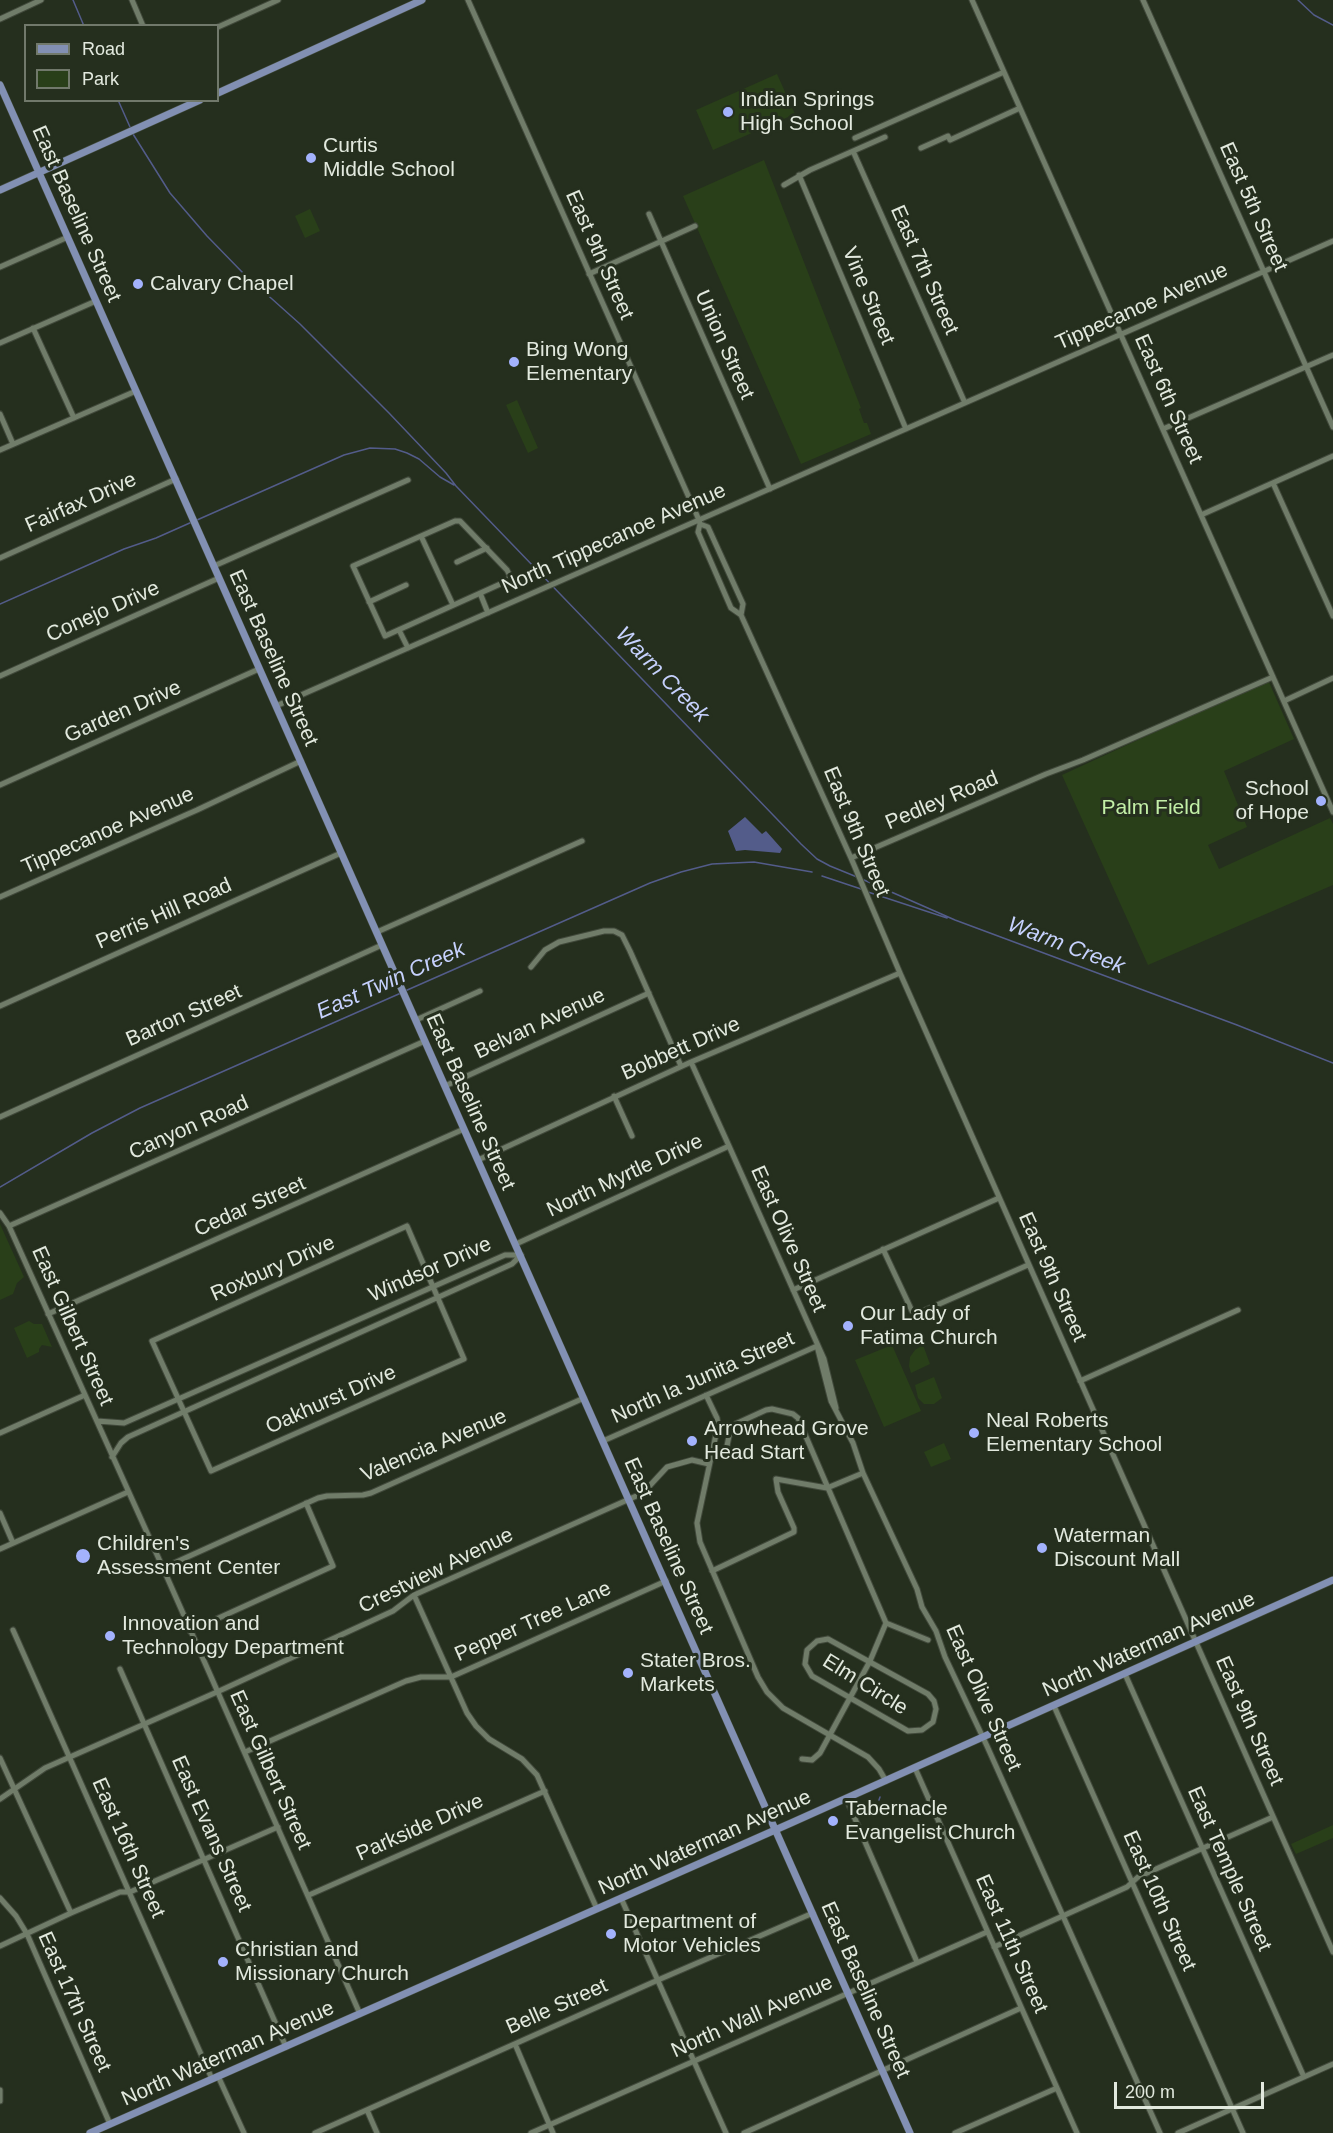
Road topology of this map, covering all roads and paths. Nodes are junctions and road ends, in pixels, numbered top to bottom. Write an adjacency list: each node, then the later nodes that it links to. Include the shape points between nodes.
1 (41, 0): 8 (street)
2 (132, 0): 9 (street)
3 (278, 0): 10 (street)
4 (422, 0): 13 (main road)
5 (468, 0): 32 (street, East 9th Street)
6 (972, 0): 11 (street, East 6th Street)
7 (1143, 0): 31 (street, East 5th Street)
8 (0, 19)
9 (142, 24)
10 (219, 27)
11 (1004, 72): 16 (street, East 6th Street); 18 (street)
12 (0, 85): 14 (main road, East Baseline Street)
13 (219, 93)
14 (3, 99): 21 (main road, East Baseline Street)
15 (196, 102): 21 (main road)
16 (1020, 108): 19 (street, via 950,140 948,135); 35 (street, East 6th Street)
17 (885, 137): 20 (street)
18 (855, 138)
19 (921, 148)
20 (853, 150): 22 (street); 40 (street, East 7th Street)
21 (39, 173): 24 (main road); 27 (main road, East Baseline Street)
22 (799, 175): 23 (street); 44 (street, Vine Street)
23 (784, 184)
24 (0, 190)
25 (649, 214): 29 (street, Union Street)
26 (695, 226): 29 (street)
27 (68, 237): 30 (street); 33 (main road, East Baseline Street)
28 (1333, 241): 31 (street, Tippecanoe Avenue)
29 (661, 242): 32 (street); 52 (street, Union Street)
30 (0, 267)
31 (1264, 272): 35 (street, Tippecanoe Avenue); 38 (street, East 5th Street)
32 (589, 274): 54 (street, East 9th Street)
33 (96, 301): 34 (street); 39 (main road, East Baseline Street)
34 (33, 328): 36 (street); 42 (street)
35 (1121, 334): 40 (street, Tippecanoe Avenue); 45 (street, East 6th Street)
36 (0, 343)
37 (1333, 355): 38 (street)
38 (1306, 367): 43 (street, East 5th Street); 45 (street)
39 (136, 391): 42 (street); 49 (main road, East Baseline Street)
40 (965, 403): 44 (street, North Tippecanoe Avenue)
41 (0, 414): 46 (street)
42 (74, 418): 46 (street)
43 (1333, 427)
44 (906, 429): 52 (street, North Tippecanoe Avenue)
45 (1162, 429): 53 (street, East 6th Street)
46 (13, 444): 47 (street)
47 (0, 450)
48 (1333, 456): 51 (street)
49 (176, 479): 57 (street, Fairfax Drive); 59 (main road, East Baseline Street)
50 (408, 480): 59 (street)
51 (1273, 483): 53 (street); 67 (street)
52 (770, 489): 54 (street, North Tippecanoe Avenue)
53 (1201, 515): 72 (street, East 6th Street)
54 (699, 522): 65 (street, North Tippecanoe Avenue); 66 (street, East 9th Street, via 698,532 731,608); 66 (street, East 9th Street, via 708,527 743,604)
55 (422, 536): 56 (street, via 460,521); 63 (street, via 353,566); 64 (street)
56 (487, 549): 58 (street); 62 (street, via 510,576)
57 (0, 558)
58 (457, 562)
59 (214, 566): 60 (main road, East Baseline Street)
60 (219, 578): 70 (main road, East Baseline Street); 71 (street, Conejo Drive)
61 (406, 585): 63 (street)
62 (480, 593): 64 (street); 65 (street)
63 (369, 602): 68 (street, via 384,636)
64 (453, 605): 68 (street)
65 (488, 613): 69 (street, North Tippecanoe Avenue)
66 (741, 615): 81 (street, East 9th Street)
67 (1333, 616)
68 (399, 630): 69 (street)
69 (408, 648): 75 (street, North Tippecanoe Avenue)
70 (259, 669): 75 (main road, East Baseline Street); 77 (street, Garden Drive)
71 (0, 676)
72 (1273, 677): 74 (street, East 6th Street); 81 (street, Pedley Road)
73 (1333, 678): 74 (street)
74 (1284, 701): 78 (street, East 6th Street)
75 (276, 706): 76 (main road, East Baseline Street)
76 (301, 760): 80 (main road, East Baseline Street); 82 (street, Tippecanoe Avenue)
77 (0, 785)
78 (1333, 812)
79 (582, 841): 83 (street)
80 (341, 853): 83 (main road, East Baseline Street); 89 (street, Perris Hill Road)
81 (851, 858): 86 (street, East 9th Street)
82 (0, 897)
83 (377, 932): 84 (main road, East Baseline Street)
84 (382, 945): 90 (main road, East Baseline Street); 96 (street, Barton Street)
85 (531, 968): 88 (street, via 545,950 559,942 614,931 621,935)
86 (900, 973): 92 (street, Bobbett Drive); 101 (street, East 9th Street)
87 (480, 990): 90 (street)
88 (649, 993): 93 (street); 94 (street, Belvan Avenue)
89 (0, 1006)
90 (416, 1020): 91 (main road, East Baseline Street)
91 (425, 1041): 94 (main road, East Baseline Street); 103 (street, Canyon Road)
92 (691, 1062): 93 (street, Bobbett Drive); 99 (street, North Myrtle Drive)
93 (681, 1066): 95 (street, Bobbett Drive)
94 (445, 1086): 97 (main road, East Baseline Street)
95 (614, 1096): 98 (street); 100 (street, Bobbett Drive)
96 (0, 1117)
97 (464, 1130): 100 (main road, East Baseline Street); 112 (street, Cedar Street)
98 (632, 1136)
99 (729, 1146): 104 (street, North Myrtle Drive); 109 (street, East Olive Street)
100 (478, 1160): 104 (main road, East Baseline Street)
101 (999, 1198): 105 (street); 107 (street, East 9th Street)
102 (0, 1213): 103 (street, East Gilbert Street)
103 (9, 1226): 112 (street, East Gilbert Street)
104 (516, 1244): 106 (main road, East Baseline Street)
105 (883, 1249): 107 (street, via 916,1313); 109 (street)
106 (520, 1255): 108 (street, Windsor Drive, via 505,1255); 110 (street, Windsor Drive, via 512,1264); 119 (main road, East Baseline Street)
107 (1028, 1265): 116 (street, East 9th Street)
108 (432, 1287): 110 (street, Roxbury Drive); 113 (street, Windsor Drive); 120 (street, Roxbury Drive, via 407,1226 152,1341)
109 (793, 1290): 114 (street, East Olive Street)
110 (437, 1297): 115 (street, Windsor Drive); 121 (street, Oakhurst Drive, via 464,1359 211,1471)
111 (1238, 1310): 116 (street)
112 (48, 1314): 117 (street, East Gilbert Street)
113 (309, 1342): 115 (street); 120 (street, Windsor Drive)
114 (817, 1346): 118 (street, North la Junita Street); 130 (street, East Olive Street, via 836,1408)
115 (314, 1352): 121 (street, Windsor Drive)
116 (1080, 1381): 147 (street, East 9th Street)
117 (85, 1395): 122 (street, East Gilbert Street); 125 (street)
118 (706, 1395): 123 (street); 126 (street, North la Junita Street)
119 (584, 1398): 126 (main road, East Baseline Street); 134 (street, Valencia Avenue, via 371,1492 327,1496)
120 (179, 1399): 121 (street, Roxbury Drive); 122 (street, Windsor Drive, via 124,1423)
121 (184, 1410): 128 (street, Windsor Drive, via 128,1437)
122 (96, 1421): 128 (street, East Gilbert Street)
123 (718, 1425): 124 (street); 129 (street)
124 (731, 1426): 127 (street); 131 (street, via 766,1410 793,1414)
125 (0, 1433)
126 (603, 1441): 133 (main road, East Baseline Street)
127 (725, 1456)
128 (112, 1457): 132 (street, East Gilbert Street)
129 (709, 1464): 133 (street, Crestview Avenue, via 692,1460 667,1467 649,1489); 139 (street, via 697,1523)
130 (863, 1473): 131 (street); 157 (street, East Olive Street)
131 (827, 1488): 139 (street, via 776,1479 794,1532); 143 (street)
132 (128, 1492): 136 (street); 138 (street, East Gilbert Street)
133 (629, 1500): 141 (main road, East Baseline Street); 142 (street, Crestview Avenue)
134 (306, 1503): 138 (street, Valencia Avenue); 145 (street, via 333,1566)
135 (0, 1513): 136 (street)
136 (14, 1543): 137 (street)
137 (0, 1549)
138 (163, 1568): 145 (street, East Gilbert Street)
139 (712, 1571): 156 (street, via 767,1692 783,1708)
140 (1333, 1580): 147 (main road, North Waterman Avenue)
141 (666, 1581): 151 (street, Pepper Tree Lane); 170 (main road, East Baseline Street)
142 (414, 1595): 151 (street); 152 (street, Crestview Avenue, via 393,1611)
143 (886, 1623): 146 (street); 148 (street)
144 (13, 1630): 159 (street, East 16th Street)
145 (190, 1631): 152 (street, East Gilbert Street)
146 (928, 1640)
147 (1196, 1642): 150 (main road, North Waterman Avenue); 168 (street, East 9th Street)
148 (870, 1661): 153 (street); 153 (street, Elm Circle, via 828,1639 817,1641 807,1650 805,1664 810,1674); 153 (street, Elm Circle, via 930,1696 936,1709 933,1722 922,1731 908,1731)
149 (120, 1669): 155 (street, East Evans Street)
150 (1125, 1674): 154 (main road, North Waterman Avenue); 171 (street, East Temple Street)
151 (451, 1677): 158 (street, Pepper Tree Lane, via 406,1681); 165 (street, via 476,1726 531,1766)
152 (217, 1692): 155 (street, Crestview Avenue); 158 (street, East Gilbert Street)
153 (850, 1698): 156 (street)
154 (1054, 1706): 157 (main road, North Waterman Avenue); 173 (street, East 10th Street)
155 (144, 1724): 159 (street, Crestview Avenue); 172 (street, East Evans Street)
156 (831, 1735): 161 (street, via 817,1758); 163 (street, via 874,1762)
157 (983, 1737): 162 (main road, North Waterman Avenue); 181 (street, East Olive Street)
158 (245, 1752): 169 (street, East Gilbert Street)
159 (69, 1757): 164 (street, Crestview Avenue, via 34,1774); 174 (street, East 16th Street)
160 (0, 1758): 164 (street)
161 (805, 1760)
162 (915, 1768): 163 (main road, North Waterman Avenue); 182 (street, East 11th Street)
163 (886, 1781): 166 (main road, North Waterman Avenue)
164 (15, 1789): 167 (street, Crestview Avenue); 179 (street)
165 (545, 1791): 175 (street, Parkside Drive); 178 (street)
166 (846, 1798): 170 (main road, North Waterman Avenue); 187 (street)
167 (0, 1799)
168 (1273, 1817): 171 (street); 186 (street, East 9th Street)
169 (278, 1827): 172 (street); 175 (street, East Gilbert Street)
170 (776, 1830): 177 (main road, North Waterman Avenue); 180 (main road, East Baseline Street)
171 (1201, 1848): 173 (street); 197 (street, East Temple Street)
172 (204, 1859): 174 (street); 193 (street, East Evans Street)
173 (1132, 1881): 181 (street); 202 (street, East 10th Street)
174 (130, 1892): 179 (street, via 120,1892); 198 (street, East 16th Street)
175 (309, 1894): 191 (street, East Gilbert Street)
176 (0, 1898): 183 (street, East 17th Street)
177 (621, 1898): 178 (main road, North Waterman Avenue); 188 (street)
178 (597, 1909): 191 (main road, North Waterman Avenue)
179 (71, 1913): 183 (street)
180 (813, 1913): 188 (street, Belle Street); 189 (main road, East Baseline Street)
181 (1064, 1915): 185 (street); 217 (street, East Olive Street)
182 (987, 1932): 185 (street, East 11th Street); 187 (street, North Wall Avenue)
183 (27, 1934): 184 (street); 204 (street, East 17th Street)
184 (0, 1946)
185 (994, 1947): 190 (street, East 11th Street)
186 (1333, 1952)
187 (917, 1962): 189 (street, North Wall Avenue)
188 (658, 1980): 192 (street, Belle Street); 194 (street)
189 (849, 1993): 194 (street, North Wall Avenue); 196 (main road, East Baseline Street)
190 (1021, 2008): 196 (street); 199 (street, East 11th Street)
191 (360, 2014): 193 (main road, North Waterman Avenue)
192 (515, 2044): 203 (street, Belle Street); 205 (street)
193 (286, 2046): 198 (main road, North Waterman Avenue)
194 (694, 2061): 205 (street, North Wall Avenue); 212 (street)
195 (1333, 2064): 197 (street)
196 (883, 2071): 213 (street); 214 (main road, East Baseline Street)
197 (1304, 2077): 202 (street)
198 (215, 2078): 204 (main road, North Waterman Avenue); 207 (street, East 16th Street)
199 (1056, 2088): 215 (street); 216 (street, East 11th Street)
200 (0, 2090): 201 (street)
201 (0, 2101)
202 (1233, 2109): 218 (street); 219 (street, East 10th Street)
203 (367, 2110): 208 (street, Belle Street); 209 (street)
204 (111, 2124): 206 (main road, North Waterman Avenue)
205 (550, 2125): 210 (street, North Wall Avenue); 211 (street)
206 (90, 2133)
207 (244, 2133)
208 (315, 2133)
209 (377, 2133)
210 (531, 2133)
211 (553, 2133)
212 (726, 2133)
213 (744, 2133)
214 (910, 2133)
215 (955, 2133)
216 (1077, 2133)
217 (1160, 2133)
218 (1178, 2133)
219 (1243, 2133)

